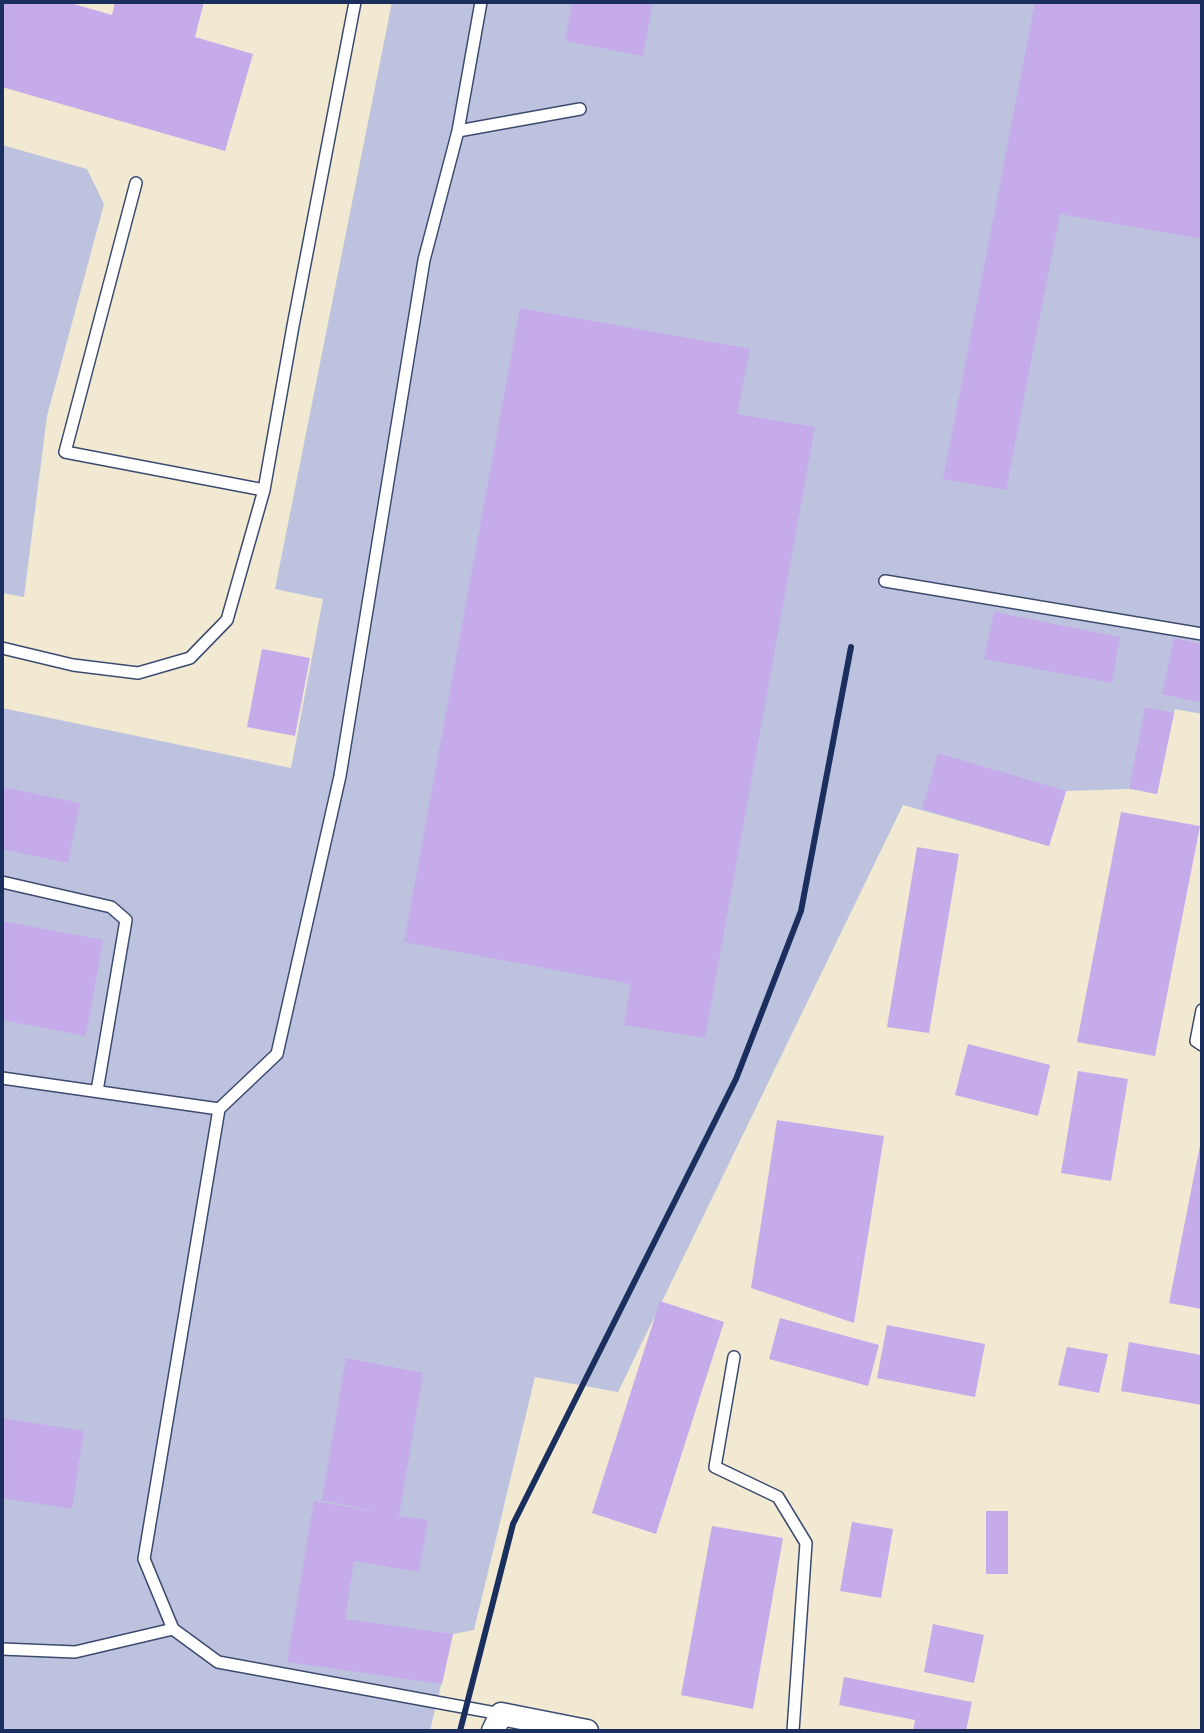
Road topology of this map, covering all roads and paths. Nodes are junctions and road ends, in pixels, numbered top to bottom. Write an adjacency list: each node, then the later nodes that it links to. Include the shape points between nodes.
1 (355, 2): 6 (lane)
2 (481, 2): 4 (lane)
3 (580, 109): 4 (lane)
4 (458, 131): 15 (lane, via 424,260 340,776 277,1054)
5 (136, 183): 6 (lane, via 65,452)
6 (264, 490): 9 (lane, via 227,620 190,658 138,673)
7 (885, 581): 8 (lane)
8 (1202, 634)
9 (2, 648)
10 (2, 882): 14 (lane, via 111,907 126,920)
11 (1202, 1010): 12 (lane, via 1196,1041)
12 (1202, 1045)
13 (2, 1078): 14 (lane)
14 (97, 1091): 15 (lane)
15 (219, 1109): 17 (lane, via 144,1559)
16 (734, 1357): 21 (lane, via 715,1467 778,1497 806,1543)
17 (173, 1629): 18 (lane, via 75,1652); 19 (lane, via 218,1662)
18 (2, 1649)
19 (497, 1722): 20 (street)
20 (587, 1731)
21 (793, 1731)

